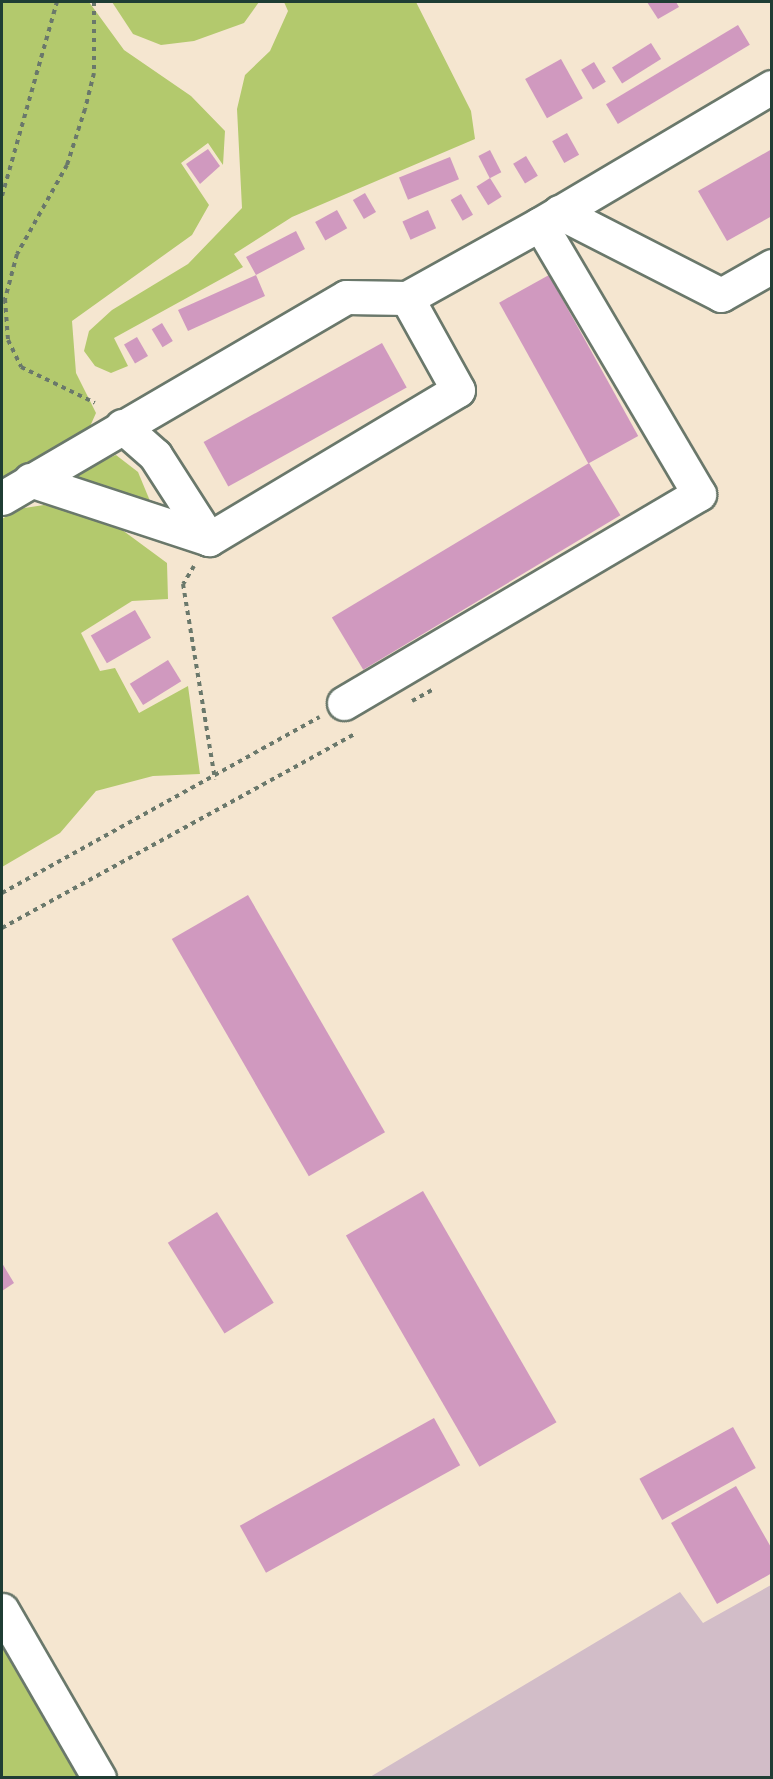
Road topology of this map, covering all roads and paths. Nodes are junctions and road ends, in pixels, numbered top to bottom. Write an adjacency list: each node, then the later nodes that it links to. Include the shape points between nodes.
1 (57, 2): 4 (path)
2 (94, 2): 8 (path, via 94,73 85,109 68,165 17,254 5,298 8,340 21,367)
3 (771, 87): 5 (street)
4 (2, 196)
5 (550, 218): 6 (street, via 721,295); 7 (street); 13 (street, via 699,494)
6 (771, 266)
7 (407, 298): 9 (street, via 346,297); 12 (street, via 458,390)
8 (95, 403)
9 (122, 426): 10 (street); 12 (street, via 155,454)
10 (30, 480): 11 (street); 12 (street)
11 (2, 498)
12 (209, 539): 14 (path, via 183,584)
13 (344, 703): 14 (path)
14 (215, 779): 15 (path)
15 (2, 893)
16 (2, 1610): 17 (street)
17 (99, 1778)

